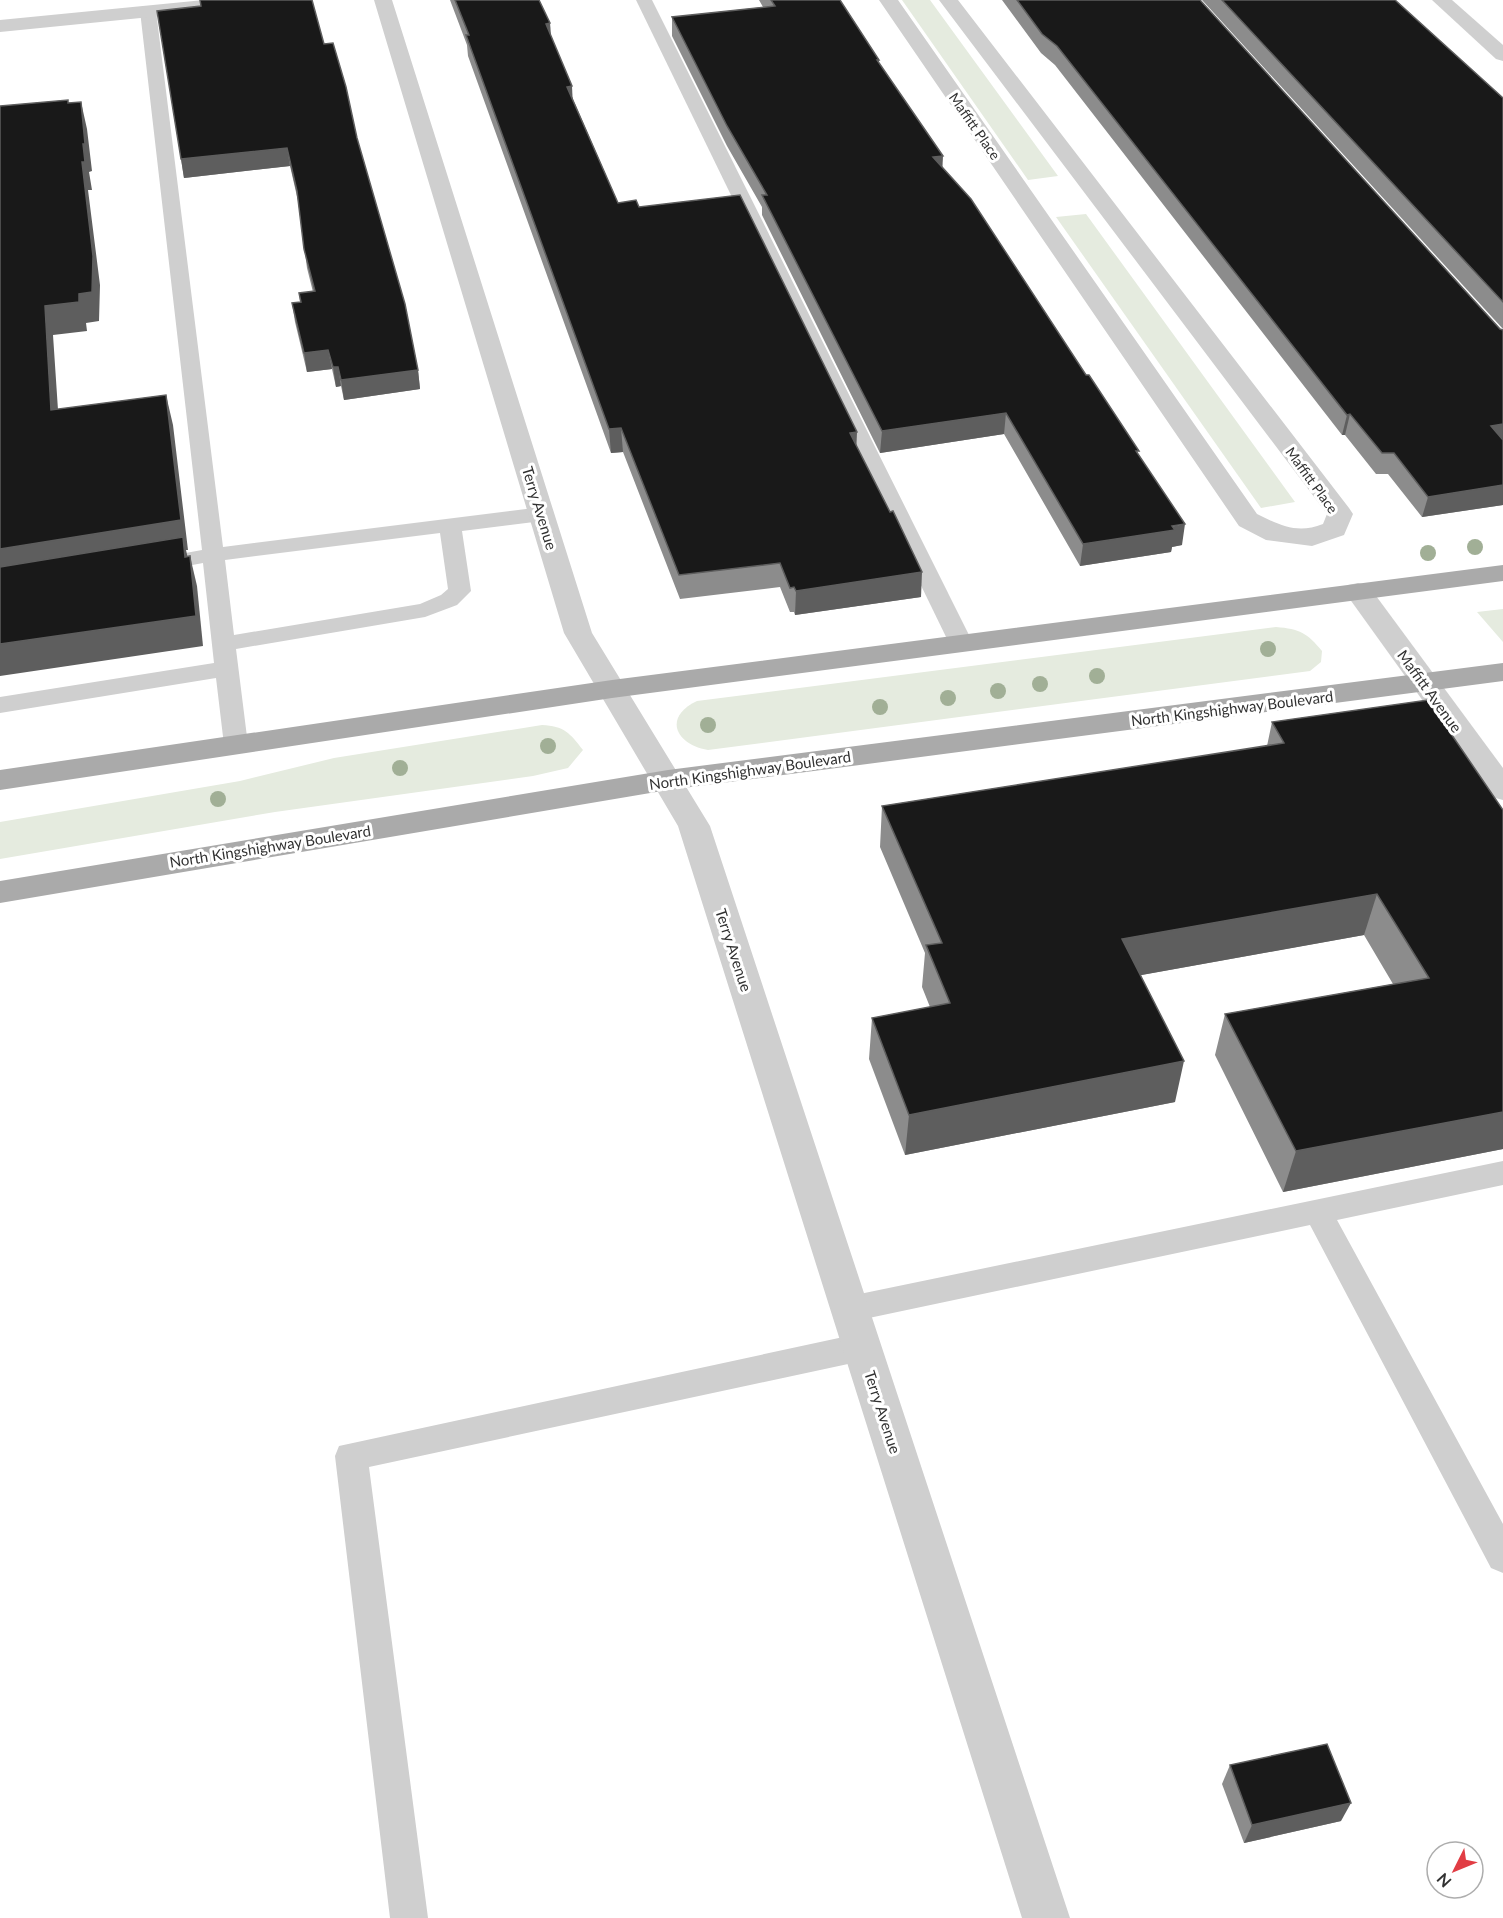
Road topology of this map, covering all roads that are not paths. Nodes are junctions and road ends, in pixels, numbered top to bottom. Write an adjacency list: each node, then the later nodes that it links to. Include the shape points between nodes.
1 (262, 0): 7 (street)
2 (383, 0): 11 (street, Terry Avenue)
3 (644, 0): 17 (lane)
4 (888, 0): 5 (street, Maffitt Place, via 1248,520 1275,534 1312,538 1335,529 1340,514)
5 (948, 0)
6 (1441, 0): 10 (street)
7 (173, 4): 8 (street)
8 (148, 11): 9 (street); 13 (lane)
9 (0, 26)
10 (1503, 55)
11 (542, 514): 12 (lane); 22 (street, Terry Avenue, via 578,633)
12 (450, 526): 13 (lane); 18 (lane, via 460,591 449,600 425,610)
13 (213, 555): 14 (lane); 18 (lane)
14 (135, 568)
15 (1503, 573): 16 (main road)
16 (1358, 591): 17 (main road); 21 (street, Maffitt Avenue)
17 (961, 643): 22 (main road)
18 (224, 644): 19 (lane)
19 (227, 669): 23 (lane); 24 (lane)
20 (1503, 672): 21 (main road, North Kingshighway Boulevard)
21 (1425, 683): 26 (main road, North Kingshighway Boulevard); 27 (street, Maffitt Avenue)
22 (612, 689): 24 (main road); 26 (street, Terry Avenue)
23 (0, 705)
24 (236, 745): 25 (main road)
25 (0, 780)
26 (668, 780): 28 (main road, North Kingshighway Boulevard); 31 (street, Terry Avenue, via 694,826)
27 (1503, 790)
28 (0, 892)
29 (1503, 1173): 30 (lane)
30 (1318, 1212): 31 (lane); 33 (lane)
31 (850, 1309): 32 (street, Terry Avenue)
32 (862, 1347): 34 (lane, via 351,1456); 35 (street, Terry Avenue)
33 (1503, 1557)
34 (409, 1918)
35 (1046, 1918)

